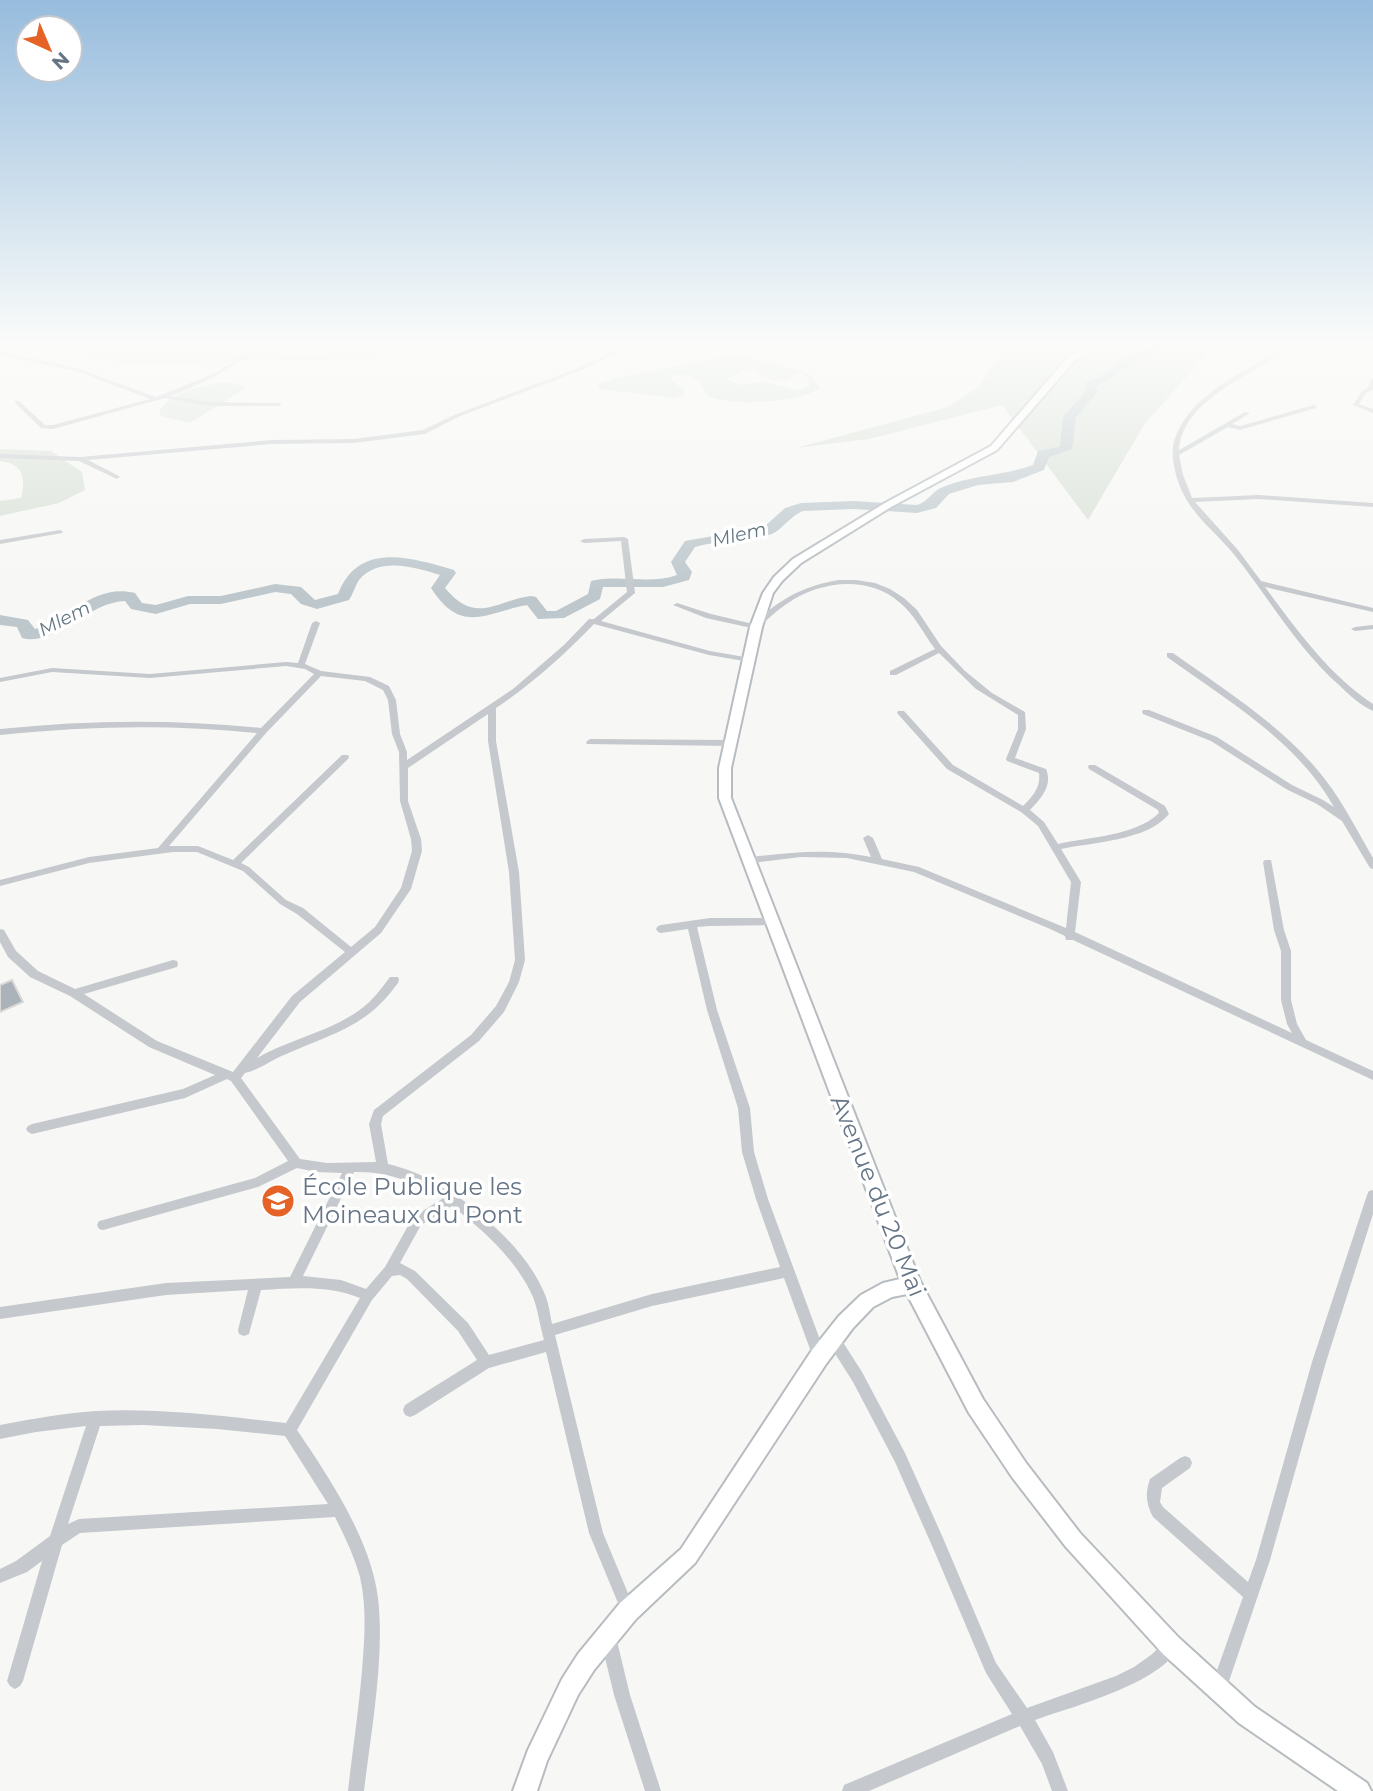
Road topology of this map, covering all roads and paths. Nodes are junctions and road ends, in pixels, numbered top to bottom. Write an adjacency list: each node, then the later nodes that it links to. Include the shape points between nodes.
1 (434, 428): 7 (street, via 354,441 272,442)
2 (1011, 428): 19 (main road, Avenue du 20 Mai, via 993,448 790,566 768,593)
3 (1183, 428): 5 (street)
4 (1223, 428): 5 (street)
5 (1177, 454): 9 (street, via 1181,481)
6 (0, 456): 7 (street)
7 (80, 459): 8 (street)
8 (117, 477)
9 (1191, 500): 10 (street, via 1259,497); 14 (street)
10 (1373, 505)
11 (60, 532): 13 (street)
12 (584, 541): 17 (street, via 624,539 631,593)
13 (0, 542)
14 (1259, 583): 16 (street); 30 (street, via 1318,656)
15 (677, 605): 19 (street)
16 (1373, 610)
17 (597, 621): 24 (street); 29 (street, via 586,623 546,667)
18 (316, 623): 25 (street)
19 (757, 625): 22 (street, via 805,591 850,580 875,585 897,597); 24 (main road, Avenue du 20 Mai)
20 (1373, 627): 21 (street)
21 (1355, 629)
22 (939, 650): 27 (street); 40 (street, via 984,691 1022,714 1022,729 1010,759 1035,766 1046,778 1044,788)
23 (1170, 655): 41 (street, via 1295,750 1340,805)
24 (750, 660): 36 (main road, Avenue du 20 Mai)
25 (301, 665): 26 (street); 28 (street, via 150,676 52,670)
26 (319, 673): 33 (street); 38 (street, via 354,676 386,688)
27 (893, 673)
28 (0, 680)
29 (492, 708): 38 (street); 66 (street, via 492,741 508,828 520,960 500,1009 475,1038 378,1113 375,1124)
30 (1373, 708)
31 (1146, 712): 41 (street, via 1214,740)
32 (901, 713): 40 (street, via 950,766)
33 (263, 731): 34 (street, via 176,724 88,724); 44 (street)
34 (0, 733)
35 (590, 742): 36 (street)
36 (731, 743): 46 (main road, Avenue du 20 Mai, via 725,797)
37 (345, 757): 48 (street)
38 (404, 766): 56 (street, via 404,801 416,839 413,871 390,915)
39 (1092, 767): 43 (street, via 1162,808 1164,814 1137,829)
40 (1024, 810): 43 (street)
41 (1346, 820): 49 (street)
42 (868, 838): 45 (street)
43 (1058, 847): 55 (street, via 1076,881)
44 (160, 850): 48 (street, via 198,849); 50 (street, via 89,860)
45 (877, 859): 46 (street, via 801,855); 55 (street, via 966,889)
46 (751, 860): 51 (main road, Avenue du 20 Mai)
47 (1268, 862): 60 (street, via 1286,951 1286,1000)
48 (236, 863): 56 (street)
49 (1373, 866)
50 (0, 883)
51 (772, 921): 52 (street); 74 (main road, Avenue du 20 Mai)
52 (692, 926): 53 (street); 71 (street, via 712,1010 744,1108 748,1152)
53 (660, 929)
54 (0, 933): 59 (street, via 12,954 34,974)
55 (1070, 937): 60 (street)
56 (351, 952): 61 (street, via 296,999)
57 (173, 964): 59 (street)
58 (394, 980): 61 (street, via 373,1007 350,1023)
59 (74, 993): 61 (street, via 153,1044)
60 (1301, 1040): 62 (street)
61 (234, 1075): 63 (street, via 185,1093); 64 (street)
62 (1373, 1076)
63 (32, 1129)
64 (296, 1163): 65 (street); 69 (street, via 258,1182)
65 (351, 1167): 66 (street); 72 (street)
66 (383, 1168): 68 (street, via 425,1181)
67 (1373, 1195): 90 (street)
68 (454, 1198): 70 (street, via 417,1221); 78 (street, via 520,1263 534,1283)
69 (103, 1225)
70 (389, 1271): 75 (street); 81 (street, via 401,1269 411,1275 463,1327)
71 (788, 1271): 78 (street, via 652,1300); 80 (street)
72 (294, 1282): 73 (street); 75 (street, via 341,1286)
73 (256, 1284): 76 (street, via 166,1289); 77 (street)
74 (912, 1285): 79 (main road, via 889,1289 867,1301); 93 (main road, Avenue du 20 Mai, via 976,1406 1019,1470 1073,1540)
75 (368, 1296): 84 (street)
76 (0, 1313)
77 (244, 1330)
78 (550, 1338): 81 (street); 91 (street, via 596,1533)
79 (834, 1340): 80 (main road); 96 (street, via 853,1367 893,1448 991,1668)
80 (819, 1357): 91 (main road, via 688,1556)
81 (486, 1362): 82 (street)
82 (410, 1410)
83 (96, 1418): 84 (street, via 180,1418); 85 (street); 88 (street)
84 (289, 1430): 87 (street, via 322,1477)
85 (0, 1432)
86 (1185, 1463): 90 (street, via 1155,1485 1153,1503)
87 (338, 1510): 88 (street, via 79,1526); 97 (street, via 358,1551 371,1596)
88 (55, 1541): 89 (street, via 18,1572); 94 (street)
89 (0, 1576)
90 (1251, 1595): 95 (street)
91 (628, 1611): 92 (main road)
92 (608, 1635): 98 (main road, via 570,1687); 99 (street)
93 (1171, 1646): 95 (main road, Avenue du 20 Mai); 96 (street, via 1158,1661 1087,1697)
94 (15, 1681)
95 (1217, 1690): 102 (main road, Avenue du 20 Mai)
96 (1026, 1716): 100 (street); 101 (street)
97 (356, 1791)
98 (524, 1791)
99 (653, 1791)
100 (850, 1791)
101 (1060, 1791)
102 (1359, 1791)

